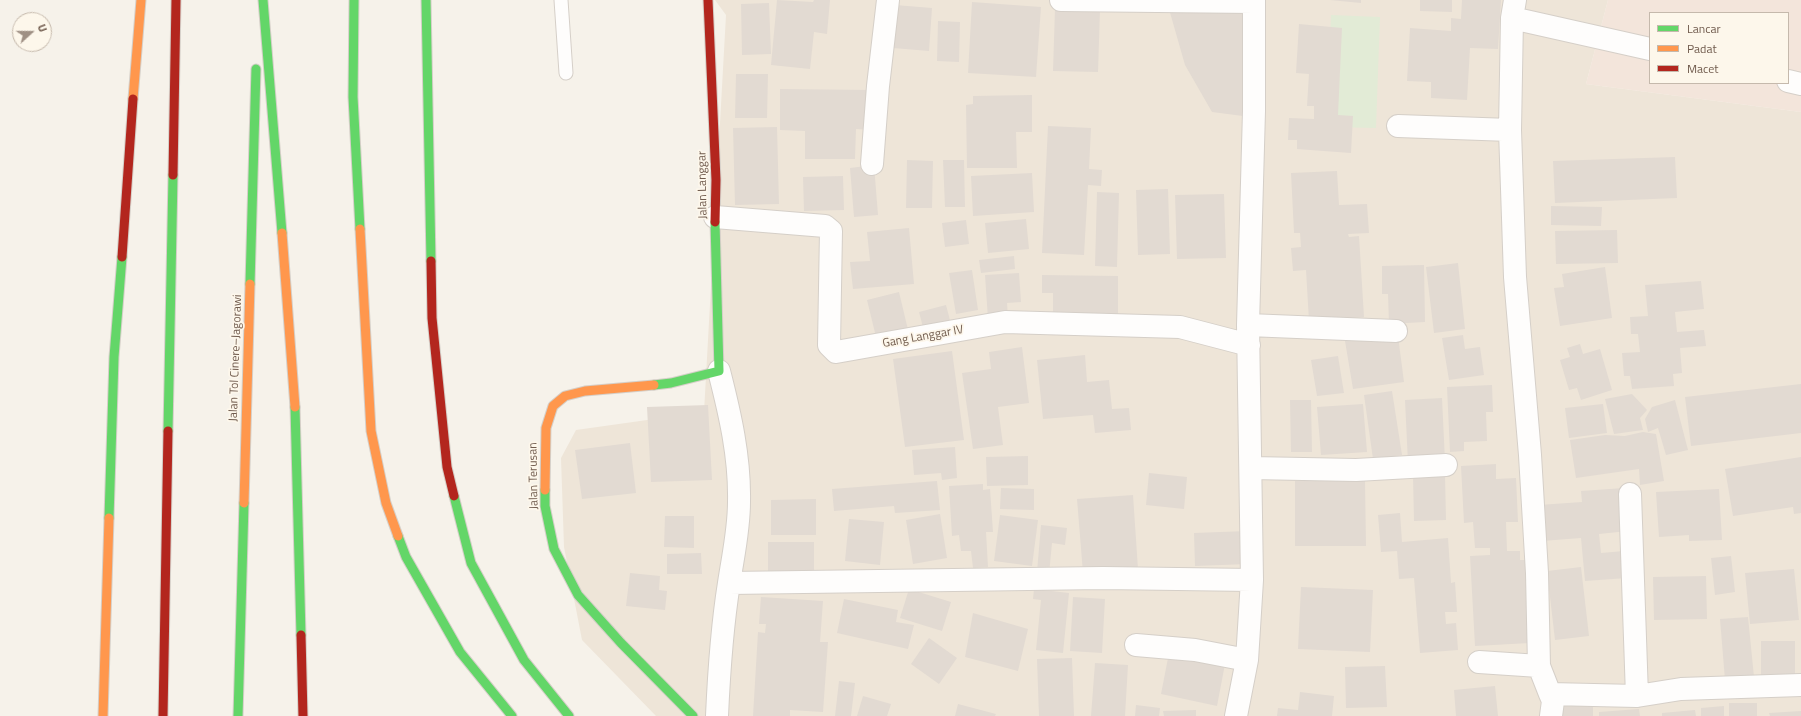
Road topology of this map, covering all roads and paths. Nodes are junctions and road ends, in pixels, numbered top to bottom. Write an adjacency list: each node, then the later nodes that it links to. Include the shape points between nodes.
1 (141, 0): 38 (main road, via 114,357)
2 (176, 0): 39 (main road)
3 (256, 0): 13 (main road)
4 (262, 0): 41 (main road, via 295,401)
5 (354, 0): 42 (main road, via 353,97 371,430 386,503 406,557 460,652)
6 (426, 0): 43 (main road, via 432,318 447,467 471,564 524,660)
7 (561, 0): 16 (lane)
8 (708, 0): 22 (main road, Jalan Langgar, via 716,180)
9 (888, 0): 21 (street)
10 (1061, 0): 11 (street)
11 (1254, 1): 24 (street)
12 (1513, 9): 14 (street); 20 (street)
13 (257, 42)
14 (1649, 49)
15 (256, 57): 40 (main road, Jalan Tol Cinere–Jagorawi)
16 (566, 73)
17 (1789, 81): 18 (street)
18 (1801, 84)
19 (1398, 126): 20 (street)
20 (1510, 130): 34 (street, via 1515,277 1537,574)
21 (872, 164)
22 (715, 217): 24 (street, Gang Langgar IV, via 825,226 831,231 829,345 836,352 1005,322 1180,327); 25 (main road, Jalan Langgar)
23 (1396, 331): 24 (street)
24 (1249, 335): 27 (street)
25 (719, 370): 30 (street, via 732,418 740,502 738,536); 44 (main road, Jalan Terusan, via 671,383 585,391 565,396 553,406 546,428 545,506 554,549 578,595)
26 (1446, 465): 27 (street, via 1356,470)
27 (1251, 468): 29 (street)
28 (1630, 494): 37 (street)
29 (1252, 580): 30 (street, via 1104,578); 32 (street)
30 (729, 583): 45 (street, via 720,654)
31 (1136, 645): 32 (street, via 1195,650)
32 (1248, 660): 46 (street)
33 (1479, 662): 34 (street)
34 (1539, 666): 36 (street)
35 (1801, 685): 37 (street, via 1681,689)
36 (1550, 694): 37 (street); 47 (street, via 1553,701)
37 (1637, 696)
38 (103, 716)
39 (163, 716)
40 (238, 716)
41 (303, 716)
42 (512, 716)
43 (569, 716)
44 (693, 716)
45 (717, 716)
46 (1236, 716)
47 (1551, 716)

